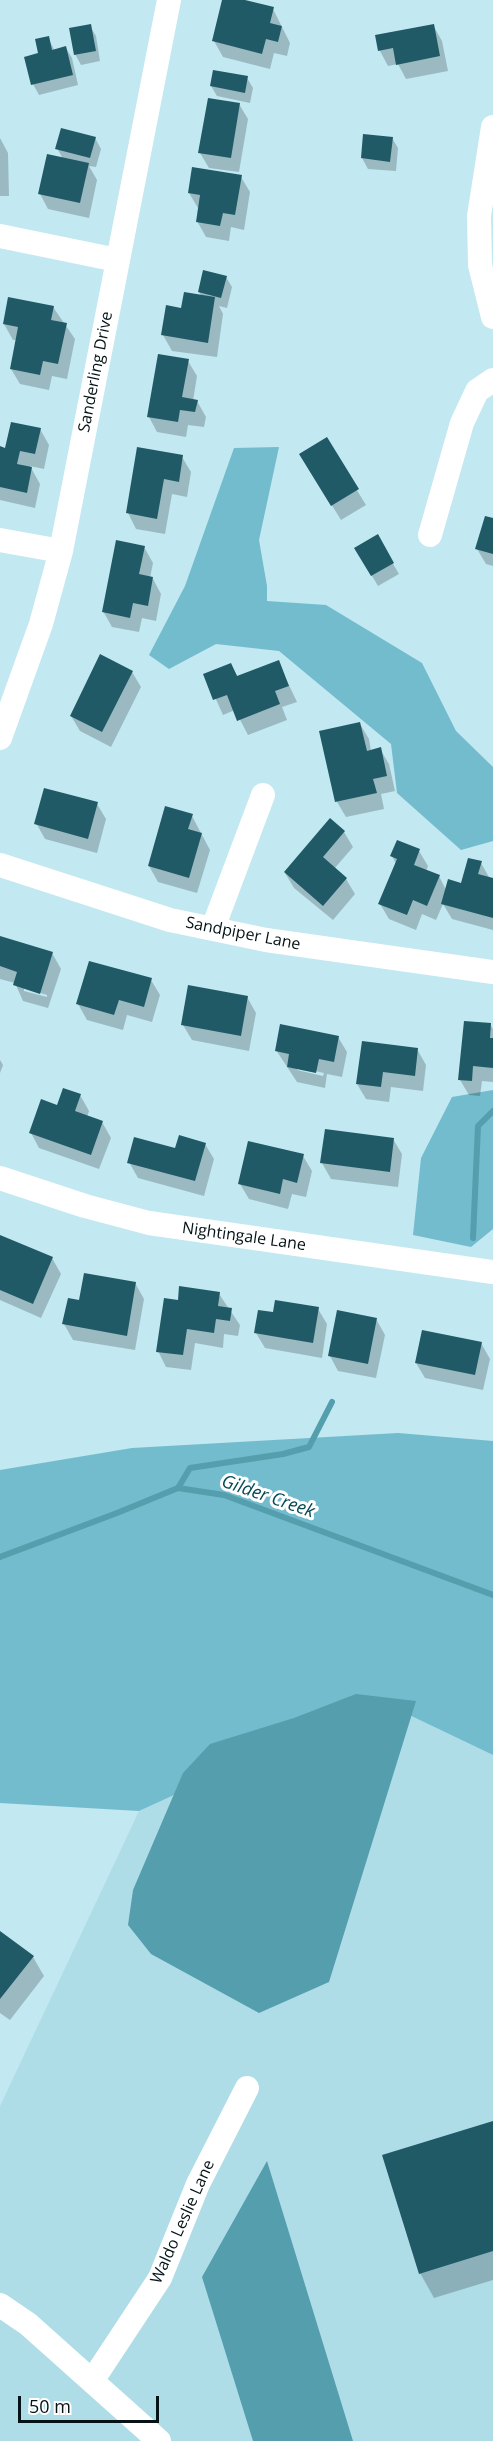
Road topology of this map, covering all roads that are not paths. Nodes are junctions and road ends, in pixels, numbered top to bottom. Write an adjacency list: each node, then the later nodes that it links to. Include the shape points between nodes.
1 (169, 0): 4 (street, Sanderling Drive)
2 (493, 127): 5 (street, via 478,216 480,265)
3 (0, 236): 4 (street)
4 (117, 260): 9 (street, Sanderling Drive)
5 (493, 317)
6 (493, 380): 7 (street, via 477,391 462,423)
7 (430, 535)
8 (0, 540): 9 (street)
9 (61, 551): 10 (street, Sanderling Drive, via 44,616)
10 (0, 738)
11 (263, 795): 13 (street)
12 (0, 865): 13 (street, Sandpiper Lane, via 138,910)
13 (213, 928): 14 (street, Sandpiper Lane, via 266,940)
14 (493, 972)
15 (0, 1178): 16 (street, Nightingale Lane, via 149,1222)
16 (493, 1272)
17 (247, 2088): 19 (street, Waldo Leslie Lane, via 198,2184 160,2278)
18 (0, 2305): 19 (street, via 28,2324)
19 (92, 2381): 20 (street)
20 (159, 2441)

